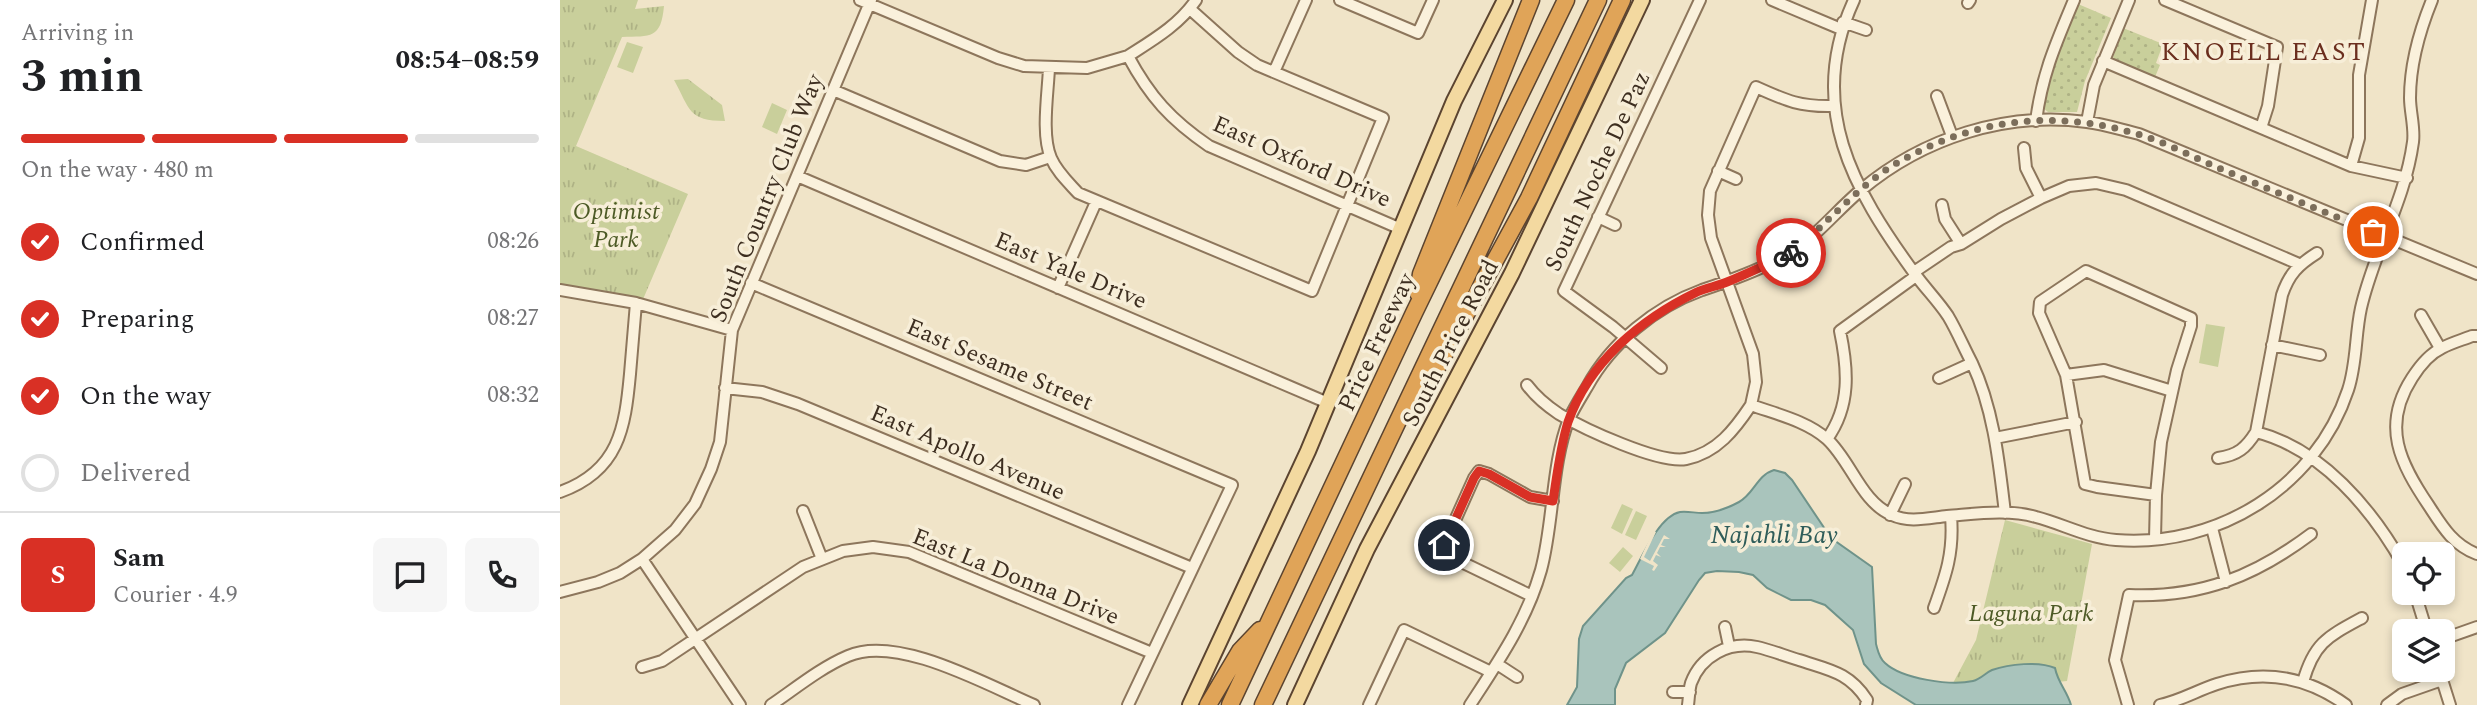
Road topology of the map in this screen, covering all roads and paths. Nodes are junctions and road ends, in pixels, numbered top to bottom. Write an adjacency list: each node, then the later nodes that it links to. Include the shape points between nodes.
1 (1306, 0): 25 (street)
2 (1340, 0): 3 (street, via 1418,33)
3 (1433, 0)
4 (1505, 0): 47 (main road, via 1454,101)
5 (1531, 0): 59 (highway, via 1421,274)
6 (1566, 0): 59 (highway, Price Freeway)
7 (1598, 0): 85 (highway)
8 (1622, 0): 85 (highway, via 1529,198 1406,427)
9 (1642, 0): 132 (main road, South Price Road, via 1512,273 1367,549)
10 (1700, 0): 45 (street, South Noche De Paz)
11 (1772, 0): 20 (street)
12 (1854, 0): 20 (street)
13 (2074, 0): 29 (street, via 2048,63)
14 (2129, 0): 23 (street)
15 (2165, 0): 31 (street, via 2277,47 2269,106)
16 (2372, 0): 35 (street, via 2359,75 2359,138)
17 (2432, 0): 38 (street, via 2411,69 2414,139)
18 (867, 1): 24 (street, via 998,58); 26 (street, South Country Club Way)
19 (1193, 4): 22 (street, via 1158,37); 25 (street, via 1238,52)
20 (1842, 26): 21 (street); 28 (street)
21 (1866, 30)
22 (1128, 56): 24 (street, via 1087,68); 43 (street, East Oxford Drive, via 1162,109 1209,146)
23 (2103, 61): 30 (street); 31 (street)
24 (1049, 68): 34 (street)
25 (1274, 72): 43 (street, via 1383,118)
26 (833, 90): 34 (street, via 1000,161 1026,165); 37 (street, South Country Club Way)
27 (1937, 96): 32 (street)
28 (1834, 106): 36 (street, via 1810,107 1756,87); 40 (street)
29 (2036, 121): 30 (street); 32 (street)
30 (2087, 122): 48 (street, via 2139,134)
31 (2261, 128): 35 (street)
32 (1952, 136): 40 (street, via 1889,168)
33 (2024, 148): 41 (street, via 2026,168)
34 (1050, 157): 42 (street, via 1078,193)
35 (2351, 166): 38 (street)
36 (1718, 171): 39 (street); 54 (street, via 1708,215)
37 (797, 176): 55 (street, South Country Club Way); 56 (street, East Yale Drive)
38 (2407, 178): 48 (street)
39 (1736, 179)
40 (1860, 191): 53 (street); 54 (street, via 1790,253)
41 (2041, 198): 49 (street); 51 (street, via 2069,186 2096,183 2126,190)
42 (1096, 202): 43 (street, via 1312,291); 56 (street)
43 (1349, 205): 47 (street, East Oxford Drive)
44 (1942, 205): 49 (street)
45 (1598, 217): 46 (street); 63 (street, South Noche De Paz, via 1564,291)
46 (1615, 225)
47 (1401, 229): 74 (main road)
48 (2385, 237): 52 (street); 84 (street, via 2361,309 2348,390)
49 (1961, 244): 53 (street)
50 (2317, 253): 51 (street)
51 (2298, 264): 64 (street, via 2282,295)
52 (2477, 274)
53 (1916, 276): 67 (street, via 1948,316); 80 (street, via 1840,331 1846,388 1840,416)
54 (1726, 282): 63 (street, via 1662,310); 75 (street, via 1753,354 1756,382)
55 (751, 283): 61 (street, South Country Club Way); 101 (street, East Sesame Street, via 1232,485)
56 (1058, 288): 74 (street, East Yale Drive)
57 (560, 290): 58 (street)
58 (636, 303): 61 (street); 87 (street, via 624,428 614,451 595,472)
59 (1414, 313): 107 (highway, Price Freeway)
60 (2421, 315): 65 (street)
61 (732, 330): 72 (street, South Country Club Way)
62 (2477, 336): 65 (street)
63 (1625, 338): 68 (street); 76 (street, via 1588,383)
64 (2272, 345): 66 (street); 78 (street)
65 (2440, 348): 81 (street, via 2419,366 2403,392)
66 (2320, 355)
67 (1972, 363): 70 (street); 79 (street)
68 (1661, 368)
69 (2066, 376): 73 (street, via 2104,370); 73 (street, via 2038,306 2086,271 2191,318); 77 (street)
70 (1938, 378)
71 (1527, 385): 76 (street)
72 (725, 388): 99 (street, South Country Club Way, via 720,442 695,504 675,530); 101 (street, East Apollo Avenue, via 762,392 798,404)
73 (2172, 391): 88 (street)
74 (1328, 403): 127 (main road)
75 (1751, 405): 76 (street, via 1716,447 1685,459 1654,457); 80 (street, via 1807,425)
76 (1569, 419): 89 (street)
77 (2076, 422): 79 (street); 88 (street, via 2085,484)
78 (2256, 432): 83 (street, via 2248,446 2234,456); 84 (street, via 2292,444)
79 (1995, 438): 91 (street)
80 (1827, 439): 92 (street, via 1865,491)
81 (2396, 443): 82 (street); 98 (street, via 2408,476 2449,536)
82 (2384, 446)
83 (2218, 458)
84 (2311, 458): 94 (street, via 2281,489 2247,513); 97 (street, via 2371,515)
85 (1377, 467): 110 (highway)
86 (1905, 484): 92 (street)
87 (560, 492)
88 (2156, 495): 96 (street)
89 (1553, 501): 104 (street, via 1548,541); 104 (street, via 1530,497 1479,471 1443,552)
90 (803, 510): 100 (street)
91 (2005, 513): 93 (street); 96 (street, via 2034,516 2115,540)
92 (1890, 514): 93 (street, via 1907,520)
93 (1951, 516): 105 (street, via 1953,542)
94 (2212, 528): 96 (street); 102 (street)
95 (2311, 534): 102 (street, via 2258,570)
96 (2155, 540)
97 (2392, 547)
98 (2477, 554)
99 (642, 559): 103 (street, South Country Club Way, via 591,585); 112 (street)
100 (821, 559): 112 (street, East La Donna Drive); 114 (street, East La Donna Drive, via 873,547 909,552)
101 (1192, 568): 114 (street)
102 (2226, 582): 137 (street, via 2190,592 2129,595 2115,660)
103 (560, 592)
104 (1532, 596): 116 (street)
105 (1934, 608)
106 (2362, 618): 118 (street, via 2323,642 2310,659)
107 (1269, 620): 128 (highway, via 1240,651); 129 (highway, Price Freeway)
108 (1725, 627): 113 (street)
109 (2477, 627): 111 (street)
110 (1299, 631): 130 (highway); 131 (highway)
111 (2455, 635)
112 (695, 638): 115 (street, East La Donna Drive, via 662,661); 123 (street)
113 (1729, 646): 121 (street, via 1713,654); 136 (street, via 1755,646 1844,675 1858,685)
114 (1152, 653): 126 (street)
115 (642, 667)
116 (1494, 668): 117 (street); 133 (street, via 1404,630); 134 (street)
117 (1517, 677)
118 (2303, 682): 138 (street, via 2249,676); 139 (street)
119 (2426, 682): 140 (street)
120 (2442, 682): 141 (street)
121 (1690, 688): 122 (street); 135 (street)
122 (1673, 692)
123 (740, 705)
124 (771, 705): 125 (street, via 849,655 871,649 924,658)
125 (1034, 705)
126 (1128, 705)
127 (1190, 705)
128 (1208, 705)
129 (1230, 705)
130 (1263, 705)
131 (1274, 705)
132 (1295, 705)
133 (1369, 705)
134 (1470, 705)
135 (1688, 705)
136 (1866, 705)
137 (2128, 705)
138 (2160, 705)
139 (2346, 705)
140 (2387, 705)
141 (2450, 705)

